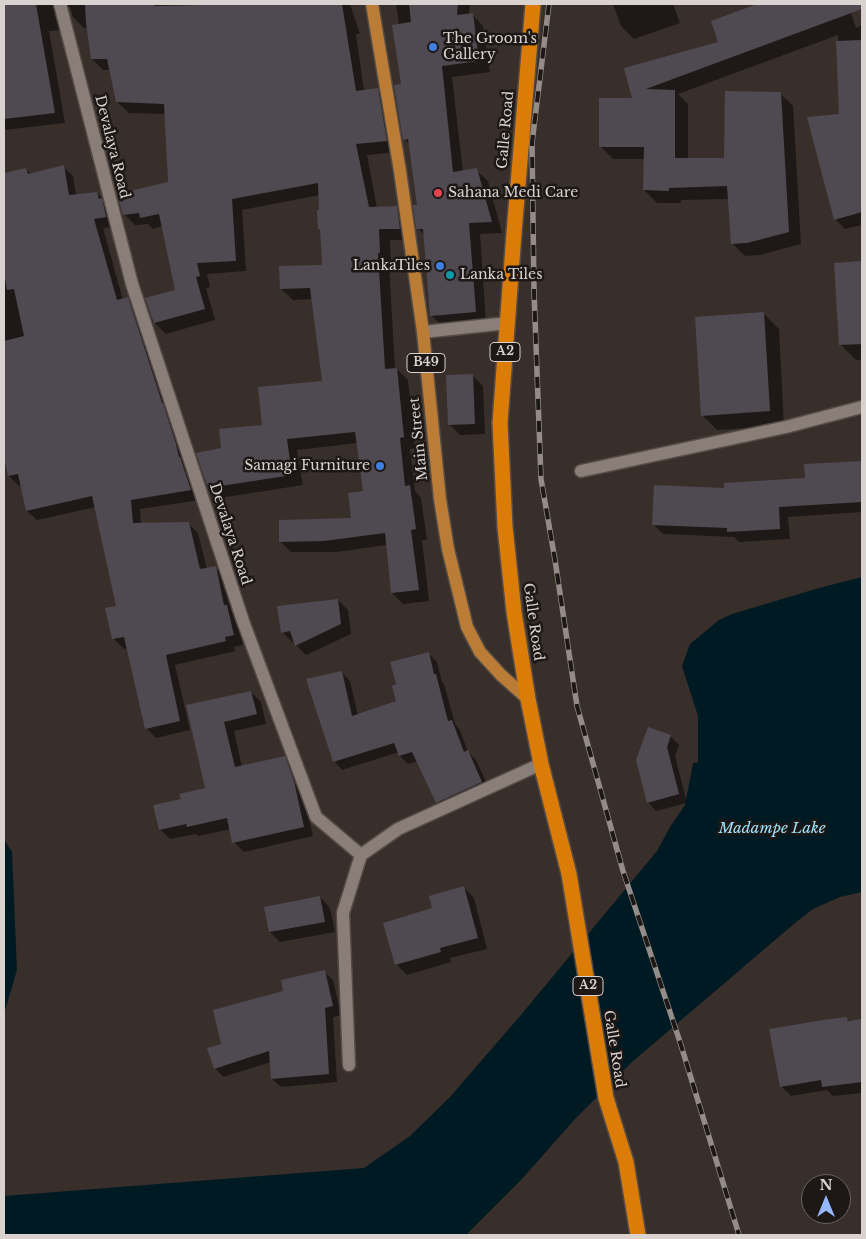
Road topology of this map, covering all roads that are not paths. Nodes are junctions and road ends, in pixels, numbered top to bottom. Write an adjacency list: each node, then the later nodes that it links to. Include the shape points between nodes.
1 (60, 4): 10 (street, Devalaya Road, via 132,284 243,622 316,817)
2 (372, 4): 5 (main road, Main Street / B49)
3 (533, 4): 4 (highway, Galle Road / A2)
4 (508, 323): 5 (street); 8 (highway, Galle Road / A2, via 500,423 502,478 514,612)
5 (423, 332): 8 (main road, Main Street / B49, via 440,499 467,627 480,652)
6 (862, 407): 7 (street, via 786,427)
7 (582, 471)
8 (528, 698): 9 (highway, Galle Road / A2)
9 (541, 764): 10 (street, via 398,829); 12 (highway, Galle Road / A2, via 569,874 606,1098 626,1162)
10 (361, 855): 11 (street, via 343,913)
11 (349, 1065)
12 (638, 1235)

